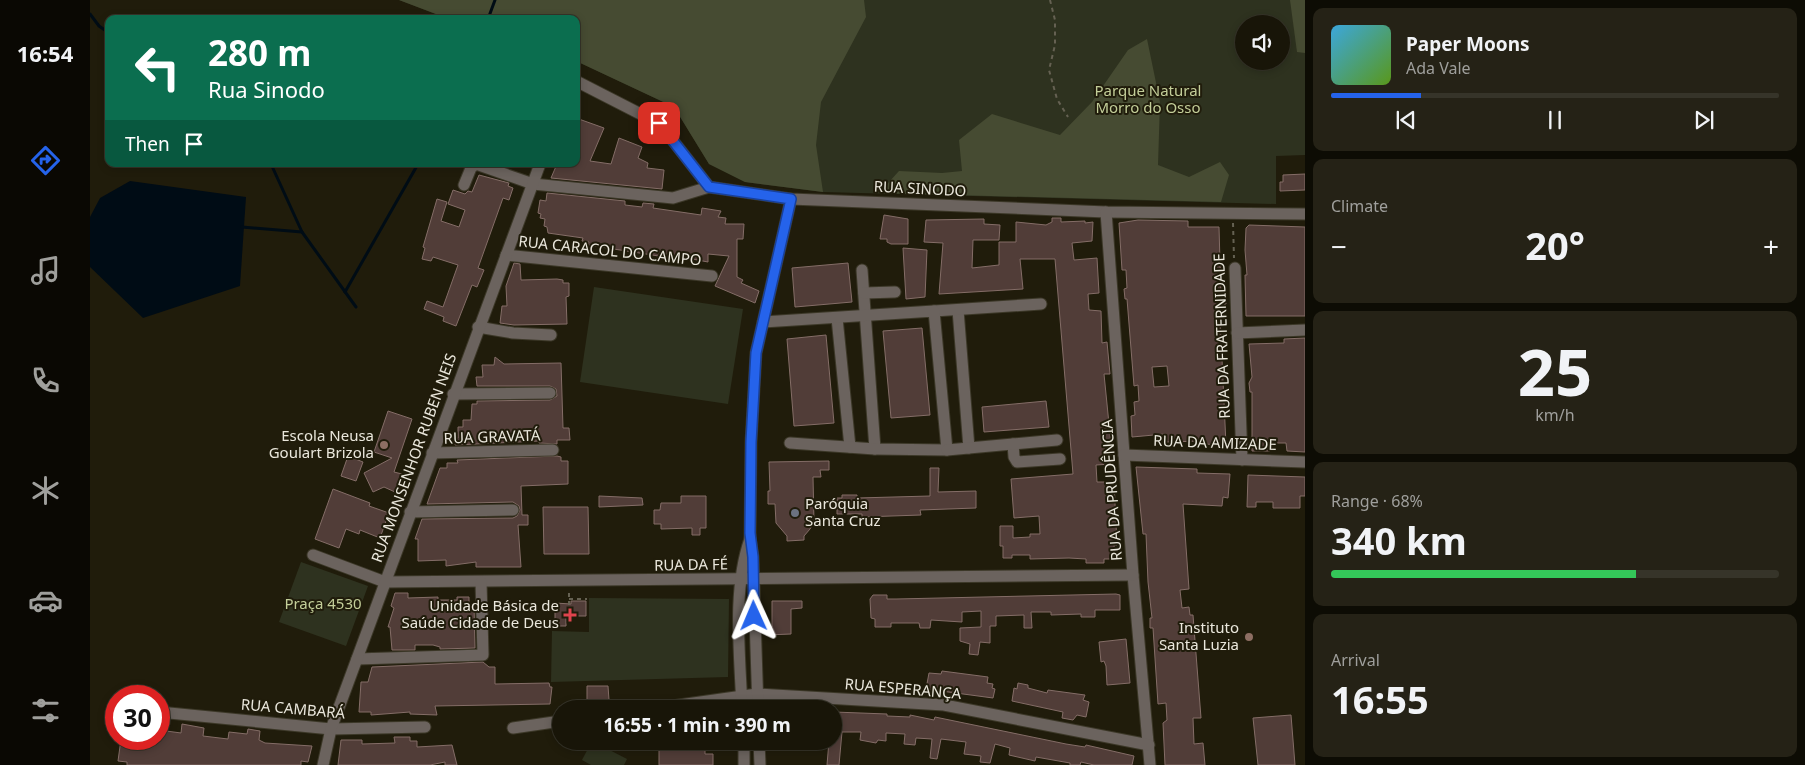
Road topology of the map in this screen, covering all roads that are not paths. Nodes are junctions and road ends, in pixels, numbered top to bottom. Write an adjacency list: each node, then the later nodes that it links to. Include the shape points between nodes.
1 (580, 83): 7 (street, via 660,124)
2 (472, 167): 6 (street)
3 (485, 167): 5 (street)
4 (539, 167): 5 (street, RUA MONSENHOR RUBEN NEIS)
5 (533, 184): 7 (street, via 672,198); 11 (street, RUA MONSENHOR RUBEN NEIS)
6 (464, 186)
7 (709, 187): 8 (street, RUA SINODO)
8 (791, 199): 9 (street, RUA SINODO); 22 (street)
9 (1106, 212): 10 (street, RUA SINODO); 38 (street, RUA DA PRUDÊNCIA)
10 (1305, 214)
11 (506, 255): 14 (street, RUA CARACOL DO CAMPO); 23 (street, RUA MONSENHOR RUBEN NEIS)
12 (1235, 268): 25 (street, RUA DA FRATERNIDADE)
13 (862, 270): 16 (street)
14 (712, 276)
15 (895, 292): 16 (street)
16 (864, 293): 20 (street)
17 (1041, 304): 18 (street)
18 (958, 310): 19 (street); 34 (street)
19 (934, 311): 20 (street); 36 (street)
20 (866, 316): 21 (street); 33 (street)
21 (837, 318): 22 (street); 32 (street)
22 (763, 322): 44 (street, via 754,383)
23 (478, 326): 26 (street, via 513,333); 28 (street, RUA MONSENHOR RUBEN NEIS)
24 (1305, 330): 25 (street)
25 (1237, 332): 40 (street, RUA DA FRATERNIDADE)
26 (551, 335)
27 (550, 393): 28 (street)
28 (454, 394): 37 (street, RUA MONSENHOR RUBEN NEIS)
29 (1057, 440): 31 (street)
30 (790, 443): 32 (street)
31 (1013, 444): 34 (street); 39 (street, via 1017,462)
32 (850, 447): 33 (street)
33 (875, 448): 36 (street)
34 (969, 448): 36 (street)
35 (553, 450): 37 (street, RUA GRAVATÁ)
36 (947, 450)
37 (432, 454): 43 (street, RUA MONSENHOR RUBEN NEIS)
38 (1124, 455): 40 (street, RUA DA AMIZADE); 46 (street, RUA DA PRUDÊNCIA)
39 (1060, 459)
40 (1242, 460): 41 (street, RUA DA AMIZADE)
41 (1305, 462)
42 (513, 510): 43 (street)
43 (410, 512): 49 (street, RUA MONSENHOR RUBEN NEIS)
44 (750, 537): 47 (street); 48 (street)
45 (313, 555): 49 (street, RUA DA FÉ)
46 (1133, 575): 48 (street, RUA DA FÉ); 62 (street, RUA DA PRUDÊNCIA)
47 (740, 580): 48 (street, RUA DA FÉ); 50 (street, RUA DA FÉ); 53 (street)
48 (754, 580): 52 (street)
49 (385, 582): 50 (street, RUA DA FÉ); 51 (street, RUA MONSENHOR RUBEN NEIS)
50 (481, 582): 51 (street, via 483,655)
51 (357, 659): 61 (street, RUA MONSENHOR RUBEN NEIS)
52 (757, 694): 53 (street, RUA ESPERANÇA); 56 (street); 62 (street, RUA ESPERANÇA, via 944,705)
53 (742, 696): 54 (street, RUA ESPERANÇA); 55 (street)
54 (714, 700)
55 (742, 700)
56 (757, 700)
57 (170, 713): 61 (street, RUA CAMBARÁ)
58 (552, 722): 60 (street)
59 (425, 727): 61 (street, RUA CAMBARÁ)
60 (513, 728)
61 (331, 729): 65 (street, RUA MONSENHOR RUBEN NEIS)
62 (1149, 745): 68 (street, RUA DA PRUDÊNCIA)
63 (744, 750): 66 (street)
64 (759, 750): 67 (street)
65 (323, 765)
66 (744, 765)
67 (760, 765)
68 (1150, 765)

